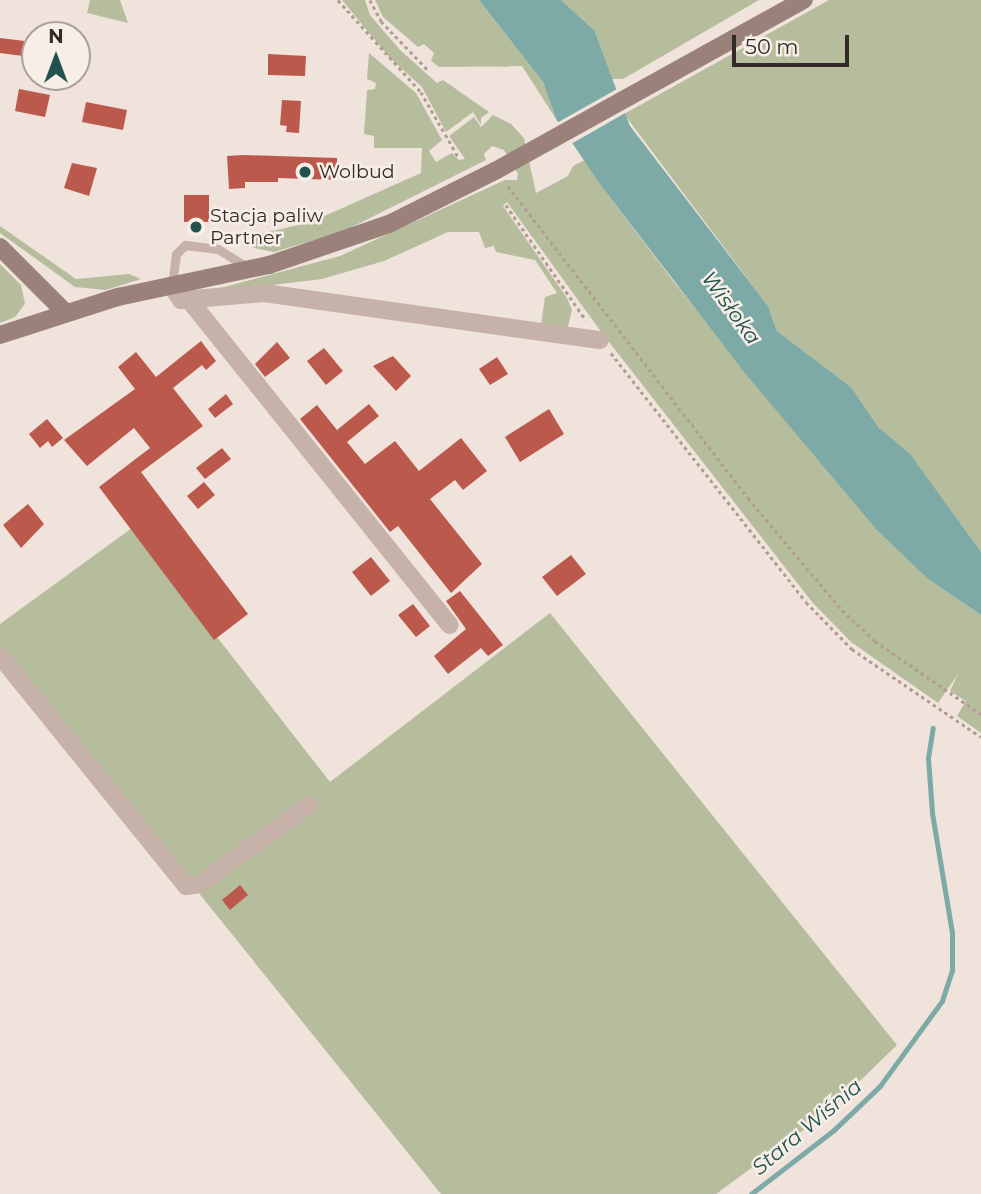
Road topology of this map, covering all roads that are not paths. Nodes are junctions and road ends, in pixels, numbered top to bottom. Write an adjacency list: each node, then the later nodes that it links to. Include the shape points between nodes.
1 (804, 0): 3 (street, via 495,171 389,224)
2 (0, 247): 6 (street)
3 (250, 269): 4 (street); 4 (lane, via 218,249 185,245 176,254)
4 (172, 286): 5 (street, via 174,295); 6 (street)
5 (190, 300): 8 (street, via 264,293); 9 (street)
6 (65, 312): 7 (street)
7 (0, 335)
8 (600, 340)
9 (450, 625)
10 (0, 656): 11 (street, via 186,886 200,884)
11 (309, 805)

